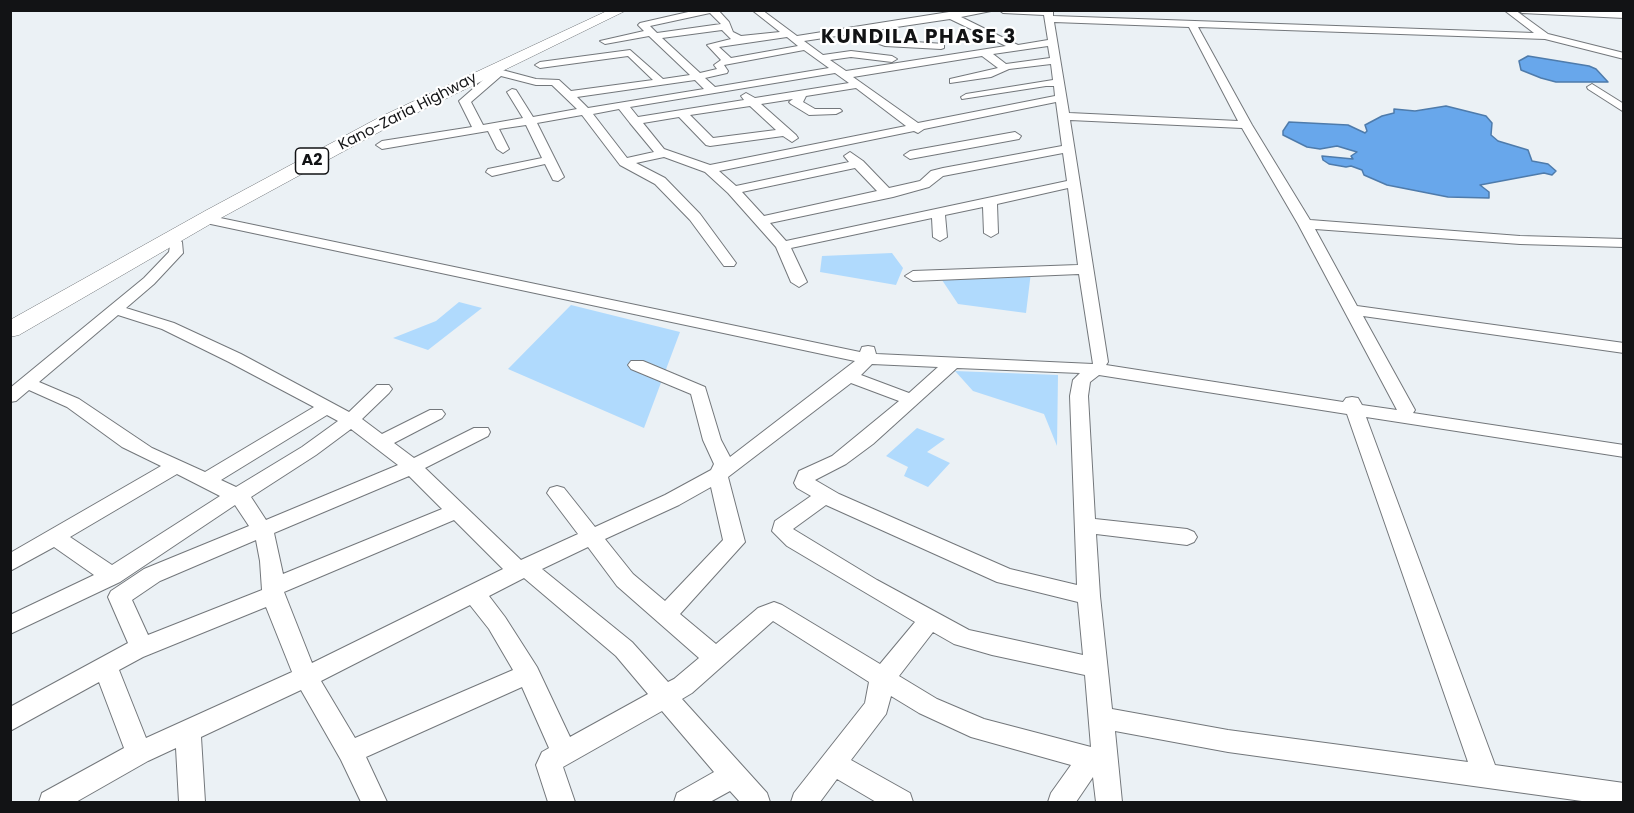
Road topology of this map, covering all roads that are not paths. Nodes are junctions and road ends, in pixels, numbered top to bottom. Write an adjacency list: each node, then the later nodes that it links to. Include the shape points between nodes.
1 (609, 10): 109 (highway, Kano-Zaria Highway / A2, via 340,138)
2 (621, 10): 40 (highway, Kano-Zaria Highway / A2)
3 (756, 10): 17 (street)
4 (992, 10): 9 (street)
5 (1003, 10): 10 (street)
6 (1508, 10): 18 (street)
7 (1522, 10): 11 (street)
8 (1618, 10): 11 (street)
9 (946, 13): 13 (street); 15 (street)
10 (1049, 14): 12 (street); 21 (street)
11 (1623, 14)
12 (1192, 24): 18 (street); 68 (street)
13 (970, 25): 23 (street); 25 (street)
14 (727, 26): 16 (street); 16 (street, via 712,10 643,25); 19 (street, via 729,34)
15 (849, 31): 17 (street); 22 (street)
16 (652, 34): 20 (street); 26 (street)
17 (792, 36): 19 (street); 24 (street)
18 (1545, 36): 31 (street)
19 (744, 39): 36 (street, via 712,45)
20 (605, 41)
21 (1053, 42): 25 (street); 35 (street)
22 (898, 44): 23 (street); 33 (street)
23 (941, 46): 30 (street)
24 (806, 47): 28 (street); 32 (street)
25 (1017, 48): 29 (street)
26 (668, 49): 27 (street); 43 (street)
27 (630, 53): 37 (street); 46 (street)
28 (767, 53): 36 (street); 44 (street)
29 (984, 53): 30 (street); 39 (street)
30 (956, 57): 34 (street)
31 (1623, 57)
32 (820, 58): 33 (street, via 851,54); 41 (street)
33 (892, 59): 38 (street)
34 (940, 60): 38 (street); 45 (street, via 939,69)
35 (1056, 60): 39 (street); 47 (street)
36 (728, 61): 43 (street, via 720,64 723,71)
37 (540, 65)
38 (902, 65): 41 (street)
39 (1004, 67): 42 (street)
40 (495, 71): 54 (street, via 536,82 555,82); 70 (street, via 465,101); 95 (highway, Kano-Zaria Highway / A2, via 386,121)
41 (839, 72): 44 (street); 48 (street)
42 (991, 74): 45 (street); 51 (street)
43 (697, 76): 46 (street); 52 (street)
44 (800, 76): 49 (street)
45 (954, 81): 55 (street)
46 (661, 82): 54 (street)
47 (1059, 83): 51 (street); 56 (street)
48 (857, 85): 57 (street); 71 (street)
49 (736, 87): 52 (street); 57 (street)
50 (1592, 87): 59 (street)
51 (1014, 89): 55 (street)
52 (712, 90): 58 (street)
53 (512, 93): 64 (street)
54 (568, 95): 60 (street)
55 (966, 97): 63 (street, via 959,105)
56 (1062, 98): 62 (street); 66 (street)
57 (752, 101): 61 (street); 72 (street)
58 (622, 105): 60 (street); 65 (street)
59 (1623, 110)
60 (585, 111): 64 (street); 84 (street)
61 (681, 113): 65 (street); 73 (street, via 710,142)
62 (1065, 116): 68 (street); 78 (street)
63 (969, 118): 66 (street); 71 (street)
64 (530, 121): 69 (street); 83 (street)
65 (634, 121): 81 (street)
66 (994, 121): 74 (street, via 1015,135)
67 (729, 125): 73 (street)
68 (1246, 125): 97 (street)
69 (492, 127): 70 (street); 79 (street)
70 (479, 129): 76 (street)
71 (918, 129): 77 (street)
72 (787, 132): 73 (street); 80 (street)
73 (741, 139)
74 (988, 141): 77 (street); 82 (street)
75 (838, 144): 77 (street); 80 (street); 85 (street)
76 (382, 145)
77 (897, 145): 88 (street)
78 (1070, 148): 82 (street); 90 (street)
79 (503, 149)
80 (806, 150): 86 (street)
81 (663, 154): 84 (street); 86 (street)
82 (1010, 158): 88 (street)
83 (549, 160): 87 (street); 89 (street)
84 (624, 162): 103 (street, via 660,181)
85 (859, 164): 91 (street); 92 (street)
86 (709, 169): 91 (street)
87 (492, 172)
88 (935, 174): 92 (street, via 924,184)
89 (558, 177)
90 (1074, 183): 93 (street); 104 (street)
91 (733, 190): 96 (street)
92 (888, 194): 96 (street)
93 (990, 202): 94 (street); 98 (street)
94 (938, 213): 99 (street); 102 (street)
95 (209, 217): 100 (highway, Kano-Zaria Highway / A2); 112 (street)
96 (761, 221): 102 (street)
97 (1305, 224): 101 (street, via 1520,240); 108 (street)
98 (991, 233)
99 (940, 237)
100 (170, 239): 107 (street, via 177,245 176,253); 110 (highway, Kano-Zaria Highway / A2)
101 (1623, 243)
102 (783, 246): 106 (street)
103 (729, 262)
104 (1086, 269): 105 (street); 115 (street)
105 (913, 276)
106 (799, 282)
107 (117, 310): 118 (street); 121 (street, via 168,326)
108 (1351, 310): 111 (street); 122 (street)
109 (10, 316)
110 (10, 330)
111 (1623, 348)
112 (868, 355): 113 (street); 115 (street); 116 (street)
113 (953, 363): 115 (street); 119 (street)
114 (637, 365): 131 (street, via 699,391 712,440 724,464)
115 (1098, 366): 120 (street); 137 (street, via 1082,380 1079,396)
116 (849, 376): 119 (street); 131 (street)
117 (383, 389): 124 (street)
118 (19, 390): 129 (street, via 73,403 129,443)
119 (911, 400): 135 (street, via 839,460 806,476 803,480 807,486)
120 (1354, 406): 122 (street); 128 (street); 168 (street)
121 (327, 407): 124 (street); 132 (street)
122 (1406, 410): 127 (street)
123 (436, 414): 126 (street)
124 (351, 420): 126 (street); 134 (street)
125 (481, 432): 130 (street)
126 (382, 442): 130 (street)
127 (1623, 445)
128 (1623, 451)
129 (176, 466): 132 (street); 140 (street)
130 (412, 467): 136 (street); 138 (street)
131 (718, 474): 141 (street); 148 (street, via 734,542)
132 (207, 480): 134 (street)
133 (557, 493): 141 (street)
134 (237, 495): 138 (street); 144 (street)
135 (826, 495): 147 (street, via 1005,576); 149 (street, via 782,526 782,531)
136 (456, 511): 143 (street); 145 (street)
137 (1085, 525): 139 (street); 147 (street)
138 (261, 529): 145 (street, via 271,561); 151 (street, via 152,575 120,597)
139 (1187, 537)
140 (56, 538): 142 (street); 144 (street)
141 (590, 538): 143 (street); 148 (street, via 625,580)
142 (10, 563)
143 (522, 569): 146 (street); 158 (street, via 624,649)
144 (112, 576): 150 (street)
145 (274, 591): 151 (street); 156 (street)
146 (474, 593): 155 (street); 156 (street)
147 (1089, 596): 154 (street)
148 (665, 616): 152 (street)
149 (930, 620): 154 (street, via 962,637 992,646); 157 (street)
150 (10, 625)
151 (142, 647): 153 (street)
152 (716, 658): 157 (street, via 774,611); 158 (street)
153 (105, 665): 160 (street); 164 (street)
154 (1097, 668): 159 (street)
155 (528, 674): 162 (street); 163 (street)
156 (306, 677): 161 (street); 162 (street)
157 (882, 680): 165 (street, via 980,729); 166 (street, via 877,707)
158 (666, 696): 163 (street); 167 (street)
159 (1102, 718): 165 (street); 168 (street, via 1228,741)
160 (10, 720)
161 (188, 730): 164 (street); 171 (street)
162 (350, 752): 172 (street)
163 (564, 752): 173 (street, via 549,765)
164 (139, 753): 170 (street)
165 (1098, 761): 178 (street); 179 (street)
166 (834, 764): 176 (street); 177 (street)
167 (733, 775): 174 (street); 175 (street)
168 (1486, 776): 169 (street)
169 (1623, 795)
170 (52, 802)
171 (192, 802)
172 (374, 802)
173 (561, 802)
174 (687, 802)
175 (757, 802)
176 (804, 802)
177 (900, 802)
178 (1061, 802)
179 (1109, 802)

